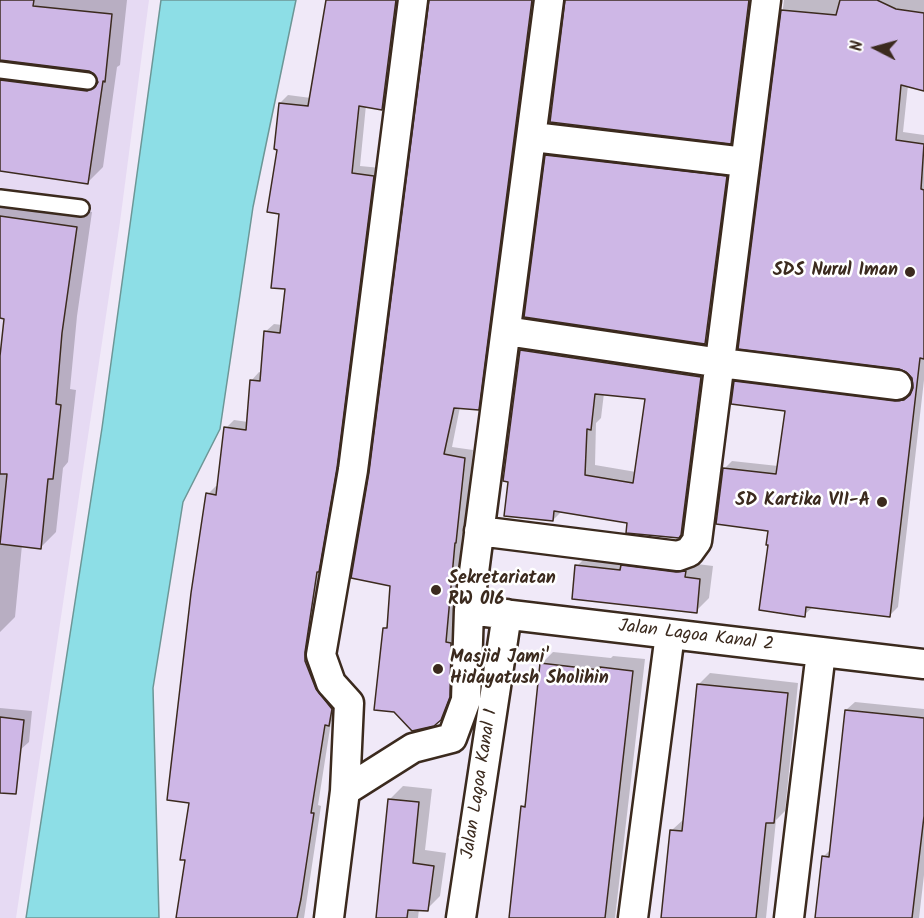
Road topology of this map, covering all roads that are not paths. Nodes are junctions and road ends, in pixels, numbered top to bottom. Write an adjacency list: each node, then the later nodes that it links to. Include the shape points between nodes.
1 (413, 0): 19 (street, via 353,470 321,655 331,682 349,703)
2 (549, 0): 6 (street)
3 (766, 0): 7 (street)
4 (0, 70): 5 (lane)
5 (88, 81)
6 (532, 137): 7 (street); 10 (street)
7 (745, 162): 11 (street)
8 (0, 198): 9 (lane)
9 (81, 208)
10 (506, 331): 11 (street); 13 (street)
11 (721, 363): 12 (street); 13 (street, via 698,541 689,552 678,556)
12 (897, 385)
13 (479, 531): 14 (street)
14 (469, 610): 15 (street, Jalan Lagoa Kanal 2); 19 (street, via 466,700 452,738 413,748)
15 (507, 614): 16 (street, Jalan Lagoa Kanal 2); 21 (street, Jalan Lagoa Kanal 1)
16 (670, 634): 17 (street, Jalan Lagoa Kanal 2); 22 (street)
17 (821, 652): 18 (street, Jalan Lagoa Kanal 2); 23 (street)
18 (924, 664)
19 (345, 790): 20 (street)
20 (329, 918)
21 (461, 918)
22 (633, 918)
23 (789, 918)

